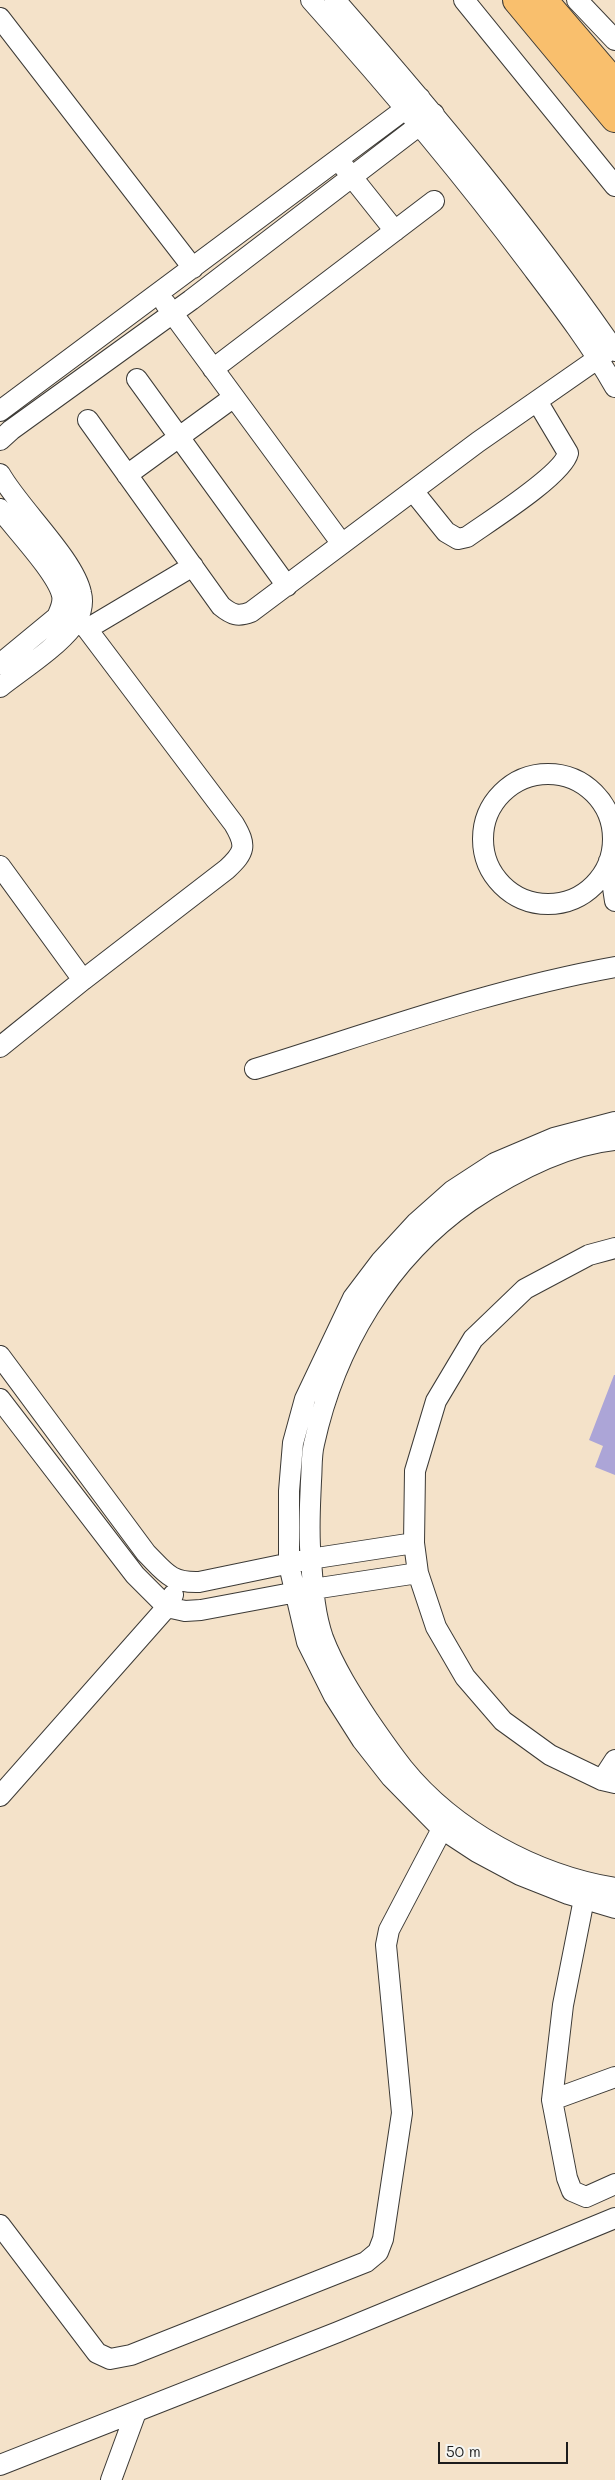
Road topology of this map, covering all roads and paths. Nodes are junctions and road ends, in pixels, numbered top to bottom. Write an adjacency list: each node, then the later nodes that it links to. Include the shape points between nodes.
1 (311, 0): 10 (street)
2 (335, 0): 10 (street)
3 (464, 0): 15 (street)
4 (517, 0): 11 (highway)
5 (543, 0): 9 (highway)
6 (577, 0): 8 (street)
7 (3, 28): 18 (street)
8 (615, 40)
9 (612, 72)
10 (413, 104): 12 (street); 13 (street)
11 (615, 118)
12 (427, 120): 14 (street); 21 (street, via 576,297)
13 (338, 160): 14 (street); 18 (street)
14 (352, 177): 17 (street); 20 (street)
15 (615, 186)
16 (434, 201): 17 (street)
17 (394, 231): 22 (street)
18 (192, 268): 19 (street)
19 (158, 294): 20 (street); 27 (street)
20 (174, 313): 22 (street); 30 (street)
21 (608, 353): 24 (street); 26 (street)
22 (213, 369): 25 (street)
23 (137, 379): 29 (street)
24 (615, 387)
25 (234, 397): 29 (street); 35 (street)
26 (537, 400): 33 (street); 33 (street, via 568,454 555,474 467,537 458,540 446,532)
27 (0, 411)
28 (88, 420): 32 (street)
29 (179, 437): 32 (street); 37 (street)
30 (0, 440)
31 (0, 474): 38 (street, via 77,581 82,594 82,609)
32 (128, 475): 36 (street)
33 (412, 491): 35 (street)
34 (0, 509): 38 (street, via 59,587)
35 (342, 544): 37 (street)
36 (193, 566): 37 (street, via 222,606 235,616 251,612); 38 (street)
37 (286, 586)
38 (75, 619): 39 (street, via 48,626); 40 (street, via 61,639); 46 (street, via 234,824 244,848 227,869)
39 (0, 664)
40 (0, 687)
41 (610, 806): 42 (street, via 613,847); 42 (street, via 579,782 560,775 539,774 519,781 502,793 490,810 484,831 484,852 492,872 506,888 524,899 545,904 564,902 582,895 597,882)
42 (609, 861): 44 (street)
43 (0, 866): 46 (street)
44 (615, 900)
45 (615, 967): 48 (street, via 552,978)
46 (83, 980): 47 (street)
47 (0, 1048)
48 (255, 1069)
49 (615, 1122): 56 (street, via 554,1138 495,1163 452,1191 380,1261 352,1298 305,1399 293,1443)
50 (615, 1140): 55 (street, via 560,1154 490,1188 443,1220 408,1254 377,1293 350,1340 328,1391 313,1446)
51 (615, 1248): 54 (street, via 589,1255 525,1289 473,1340 436,1401 415,1471)
52 (0, 1356): 58 (street, via 146,1552 167,1574)
53 (0, 1399): 60 (street, via 129,1568)
54 (414, 1543): 55 (street); 57 (street)
55 (310, 1559): 56 (street); 59 (street)
56 (289, 1565): 58 (street, via 199,1582); 59 (street)
57 (418, 1572): 59 (street); 62 (street, via 436,1627 465,1677 497,1714 550,1755)
58 (180, 1582): 60 (street)
59 (304, 1591): 60 (street, via 201,1610); 64 (street, via 307,1642 334,1696 391,1777); 65 (street, via 315,1609 323,1638 338,1670 381,1739 404,1770 427,1792 478,1834 523,1859 565,1876)
60 (166, 1607): 63 (street)
61 (615, 1760): 62 (street)
62 (608, 1781)
63 (0, 1796)
64 (442, 1829): 66 (street, via 520,1875); 72 (street, via 389,1930 386,1945 402,2113 383,2239 378,2252 366,2262 131,2355 110,2359 98,2352)
65 (615, 1888)
66 (584, 1899): 67 (street); 69 (street, via 563,2005)
67 (615, 1908)
68 (615, 2077): 69 (street)
69 (552, 2100): 70 (street, via 566,2178 572,2191 586,2196)
70 (615, 2184)
71 (615, 2218): 73 (street)
72 (0, 2224)
73 (136, 2412): 74 (street); 75 (street)
74 (0, 2465)
75 (111, 2480)

